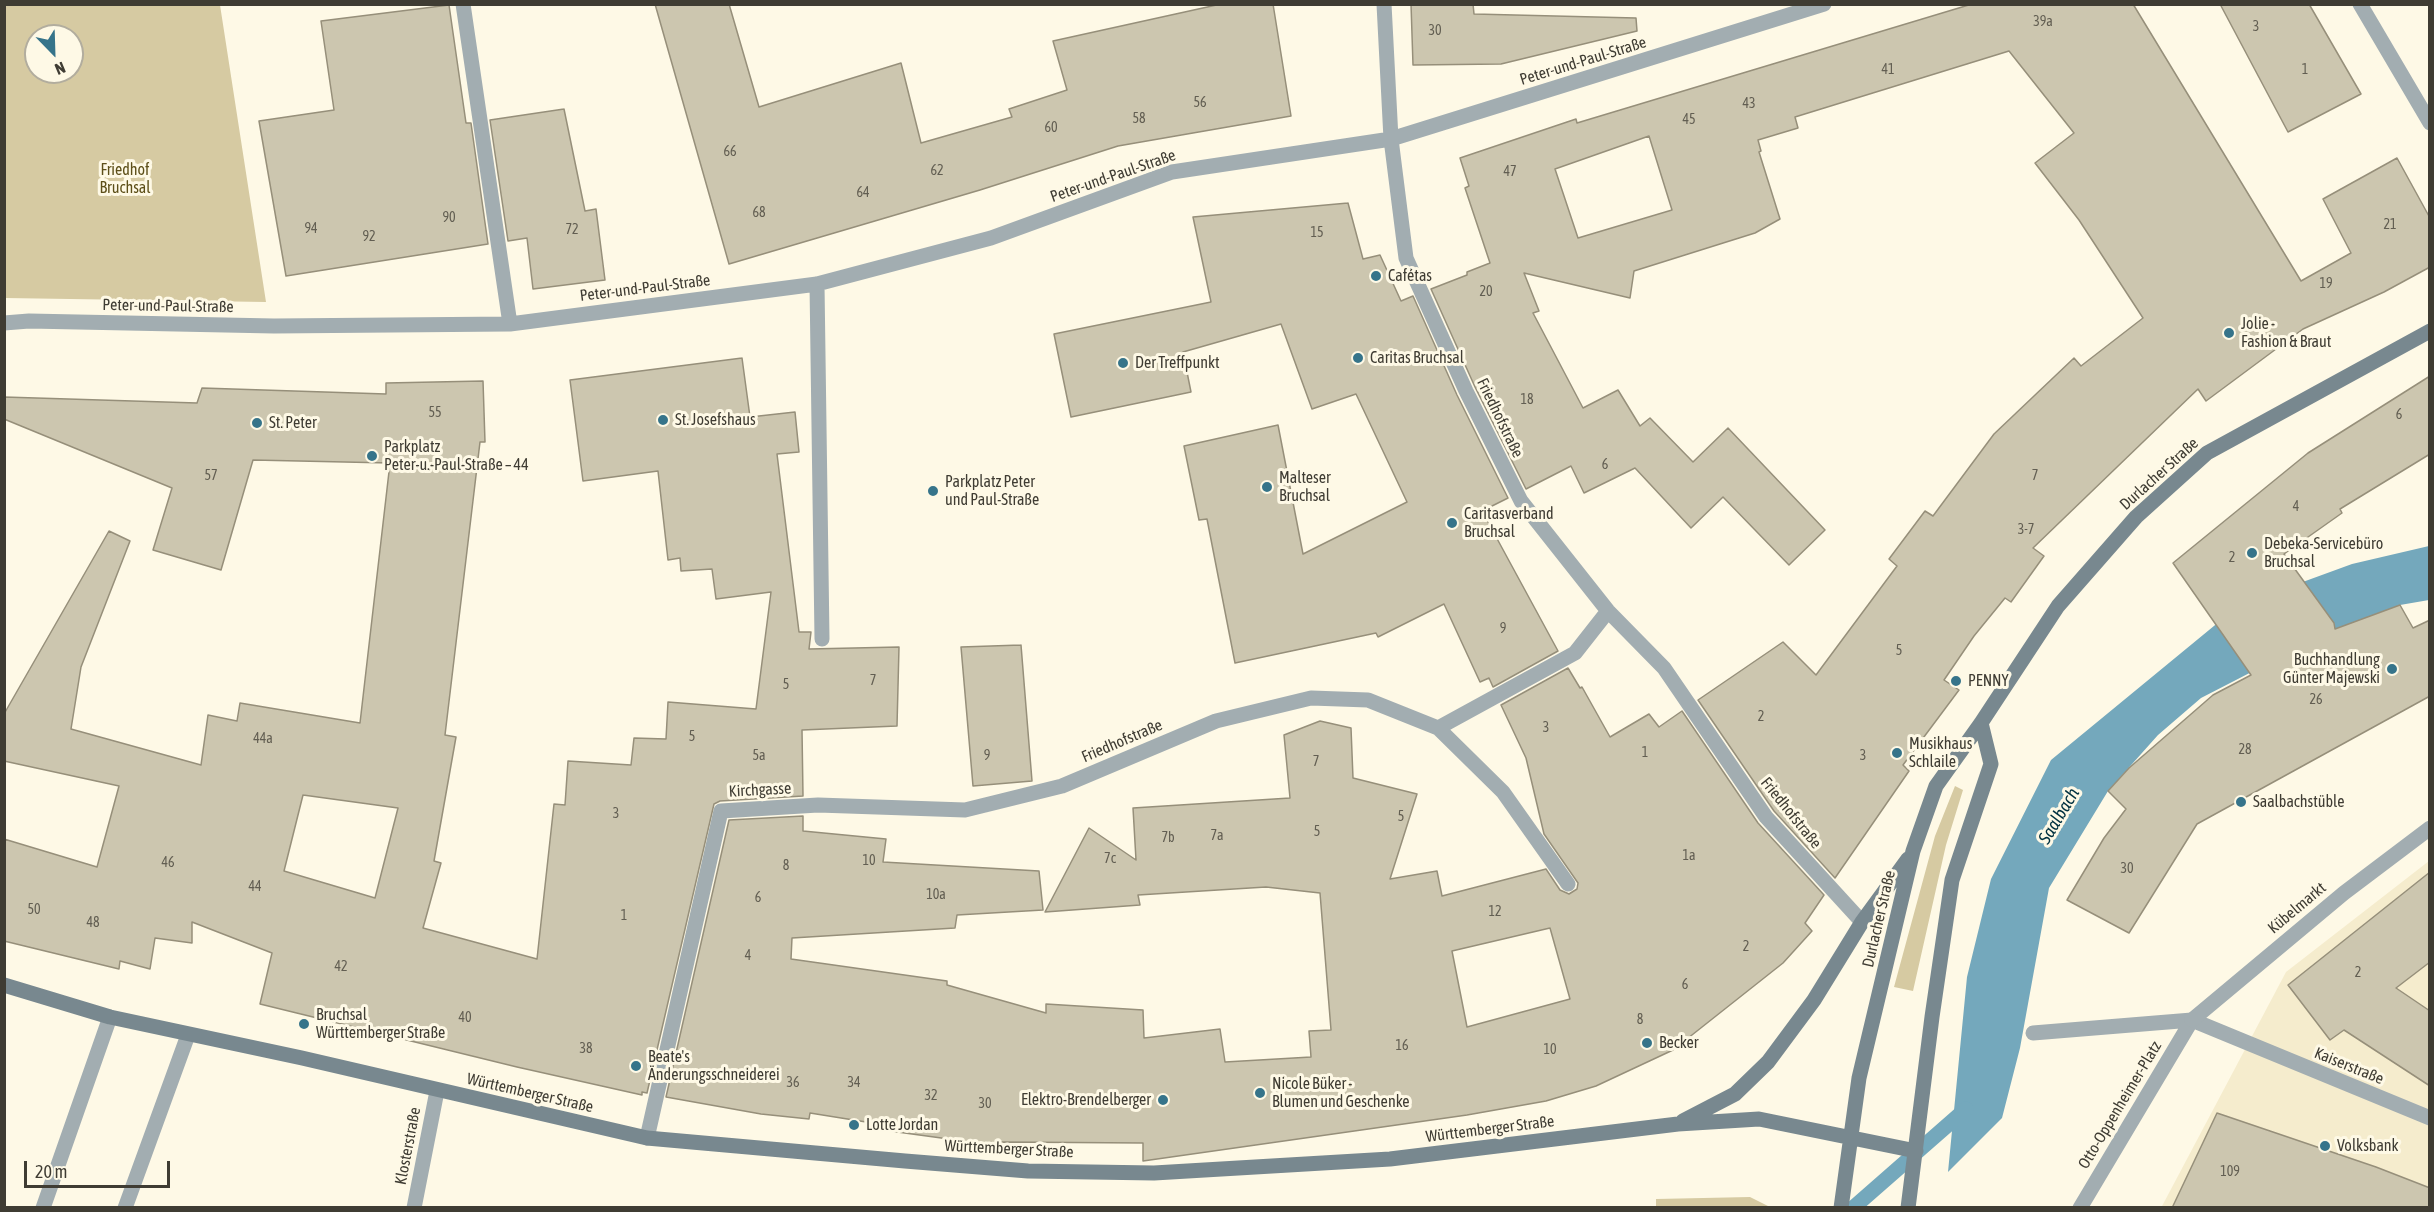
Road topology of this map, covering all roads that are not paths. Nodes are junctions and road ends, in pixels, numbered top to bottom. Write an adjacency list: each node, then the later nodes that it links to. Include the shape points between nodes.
1 (464, 4): 9 (street)
2 (1384, 4): 6 (street, Friedhofstraße)
3 (1824, 4): 6 (street, Peter-und-Paul-Straße)
4 (2360, 4): 5 (street)
5 (2430, 123)
6 (1391, 139): 7 (street, Peter-und-Paul-Straße, via 1172,172 991,238); 11 (street, Friedhofstraße, via 1406,258 1466,391 1521,501)
7 (817, 284): 9 (street, Peter-und-Paul-Straße); 12 (street)
8 (4, 323): 9 (street, Peter-und-Paul-Straße)
9 (510, 324)
10 (2430, 331): 13 (main road, Durlacher Straße, via 2207,453 2136,518 2058,606)
11 (1608, 611): 14 (street, via 1575,654); 19 (street, Friedhofstraße, via 1664,668 1766,817)
12 (822, 639)
13 (1981, 723): 17 (main road, Durlacher Straße, via 1936,786); 31 (main road, via 1991,764 1952,880)
14 (1438, 728): 15 (street, Friedhofstraße, via 1368,700 1311,698 1216,721); 18 (street, Friedhofstraße, via 1503,792)
15 (1062, 786): 29 (street, Kirchgasse, via 965,810 818,805 721,811)
16 (2430, 828): 22 (street, Kübelmarkt, via 2344,893)
17 (1913, 851): 19 (main road); 30 (main road, Durlacher Straße, via 1859,1078)
18 (1568, 884)
19 (1862, 922): 28 (main road, via 1814,1000 1768,1062 1735,1094)
20 (4, 985): 21 (main road, Württemberger Straße)
21 (110, 1017): 24 (main road, Württemberger Straße); 32 (street)
22 (2192, 1020): 23 (street, Otto-Oppenheimer-Platz); 25 (street, Otto-Oppenheimer-Platz); 37 (street, Otto-Oppenheimer-Platz)
23 (2032, 1033)
24 (188, 1035): 26 (main road, Württemberger Straße); 33 (street)
25 (2255, 1046): 27 (street, Kaiserstraße)
26 (437, 1091): 29 (main road, Württemberger Straße); 34 (street, Klosterstraße)
27 (2430, 1118)
28 (1678, 1124): 29 (main road, Württemberger Straße, via 1390,1159 1154,1173 1028,1171); 30 (main road, Württemberger Straße, via 1759,1119)
29 (647, 1138)
30 (1854, 1143): 31 (main road, Württemberger Straße); 35 (main road, Durlacher Straße)
31 (1916, 1152): 36 (main road)
32 (44, 1208)
33 (125, 1208)
34 (414, 1208)
35 (1841, 1208)
36 (1908, 1208)
37 (2080, 1208)

